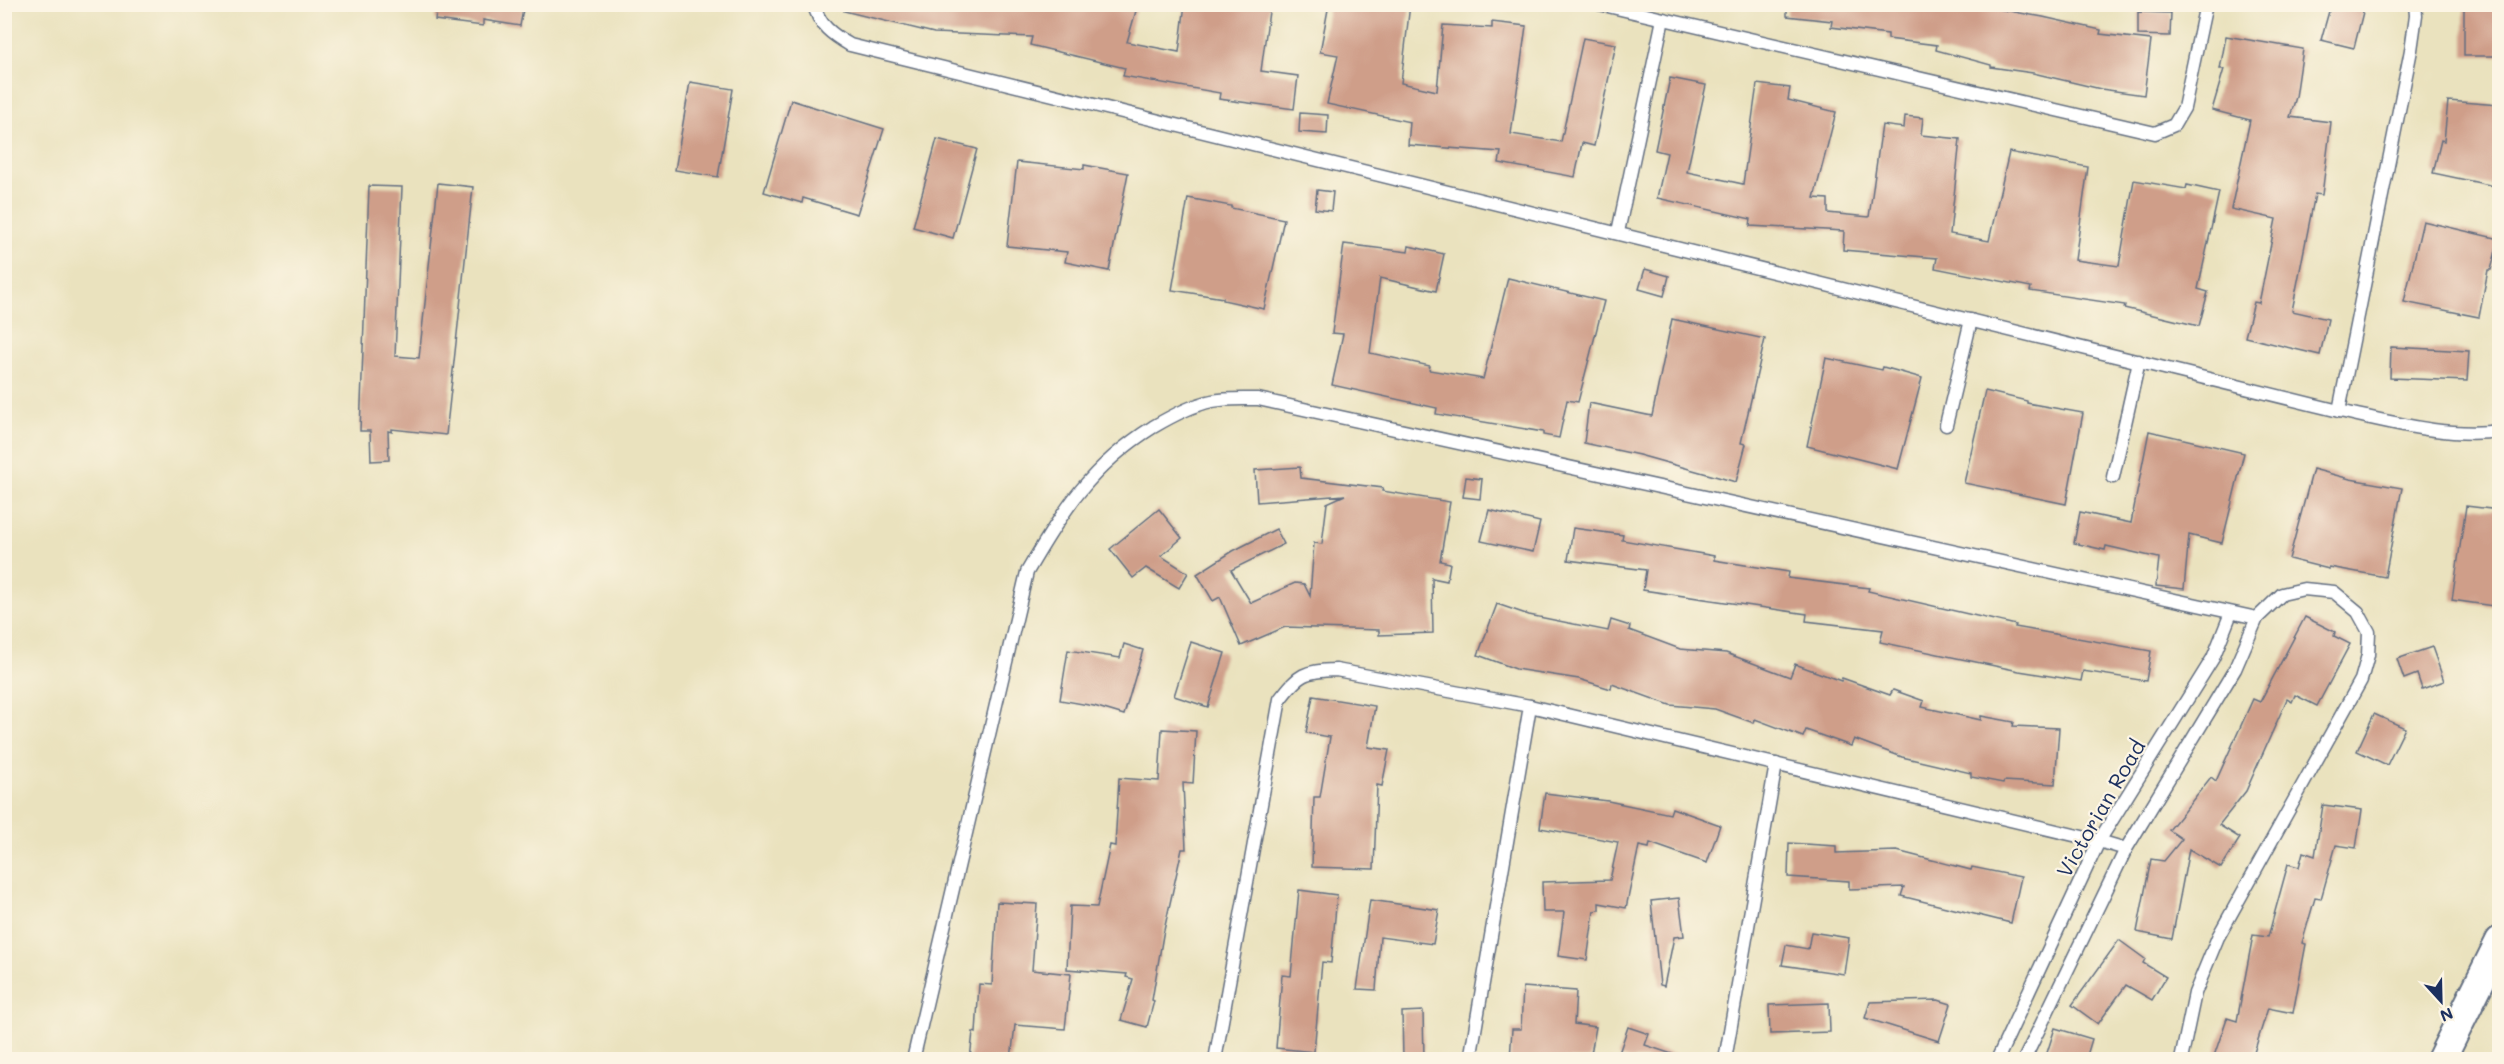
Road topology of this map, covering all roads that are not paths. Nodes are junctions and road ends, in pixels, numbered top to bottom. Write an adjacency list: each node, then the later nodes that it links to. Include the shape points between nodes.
1 (814, 4): 6 (lane, via 816,15 831,34 850,45)
2 (1599, 4): 5 (lane)
3 (2206, 4): 5 (lane, via 2184,108 2174,125 2155,133)
4 (2415, 4): 9 (lane, via 2411,50)
5 (1663, 19): 6 (lane)
6 (1617, 232): 7 (lane)
7 (1971, 320): 8 (lane); 10 (lane)
8 (2139, 361): 9 (lane); 12 (lane)
9 (2339, 411): 11 (lane, via 2427,430 2475,434)
10 (1946, 425)
11 (2499, 431)
12 (2113, 477)
13 (2231, 613): 14 (lane); 17 (lane, Victorian Road, via 2213,658); 20 (lane, via 1258,399 1212,401 1170,417 1128,442 1094,472 1060,515 1027,572)
14 (2257, 618): 18 (lane, Victorian Road, via 2235,669); 26 (lane, via 2282,594 2304,589 2334,592 2358,612 2369,633 2368,655 2361,680 2218,937 2195,993)
15 (1530, 706): 16 (lane); 21 (lane, via 1336,670 1312,671 1294,680 1280,699); 22 (lane)
16 (1776, 764): 17 (lane); 23 (lane)
17 (2099, 841): 18 (lane); 24 (lane, Victorian Road)
18 (2126, 849): 25 (lane, Victorian Road)
19 (2499, 941): 27 (street)
20 (913, 1059)
21 (1215, 1059)
22 (1470, 1059)
23 (1725, 1059)
24 (1997, 1059)
25 (2024, 1059)
26 (2181, 1059)
27 (2441, 1059)

